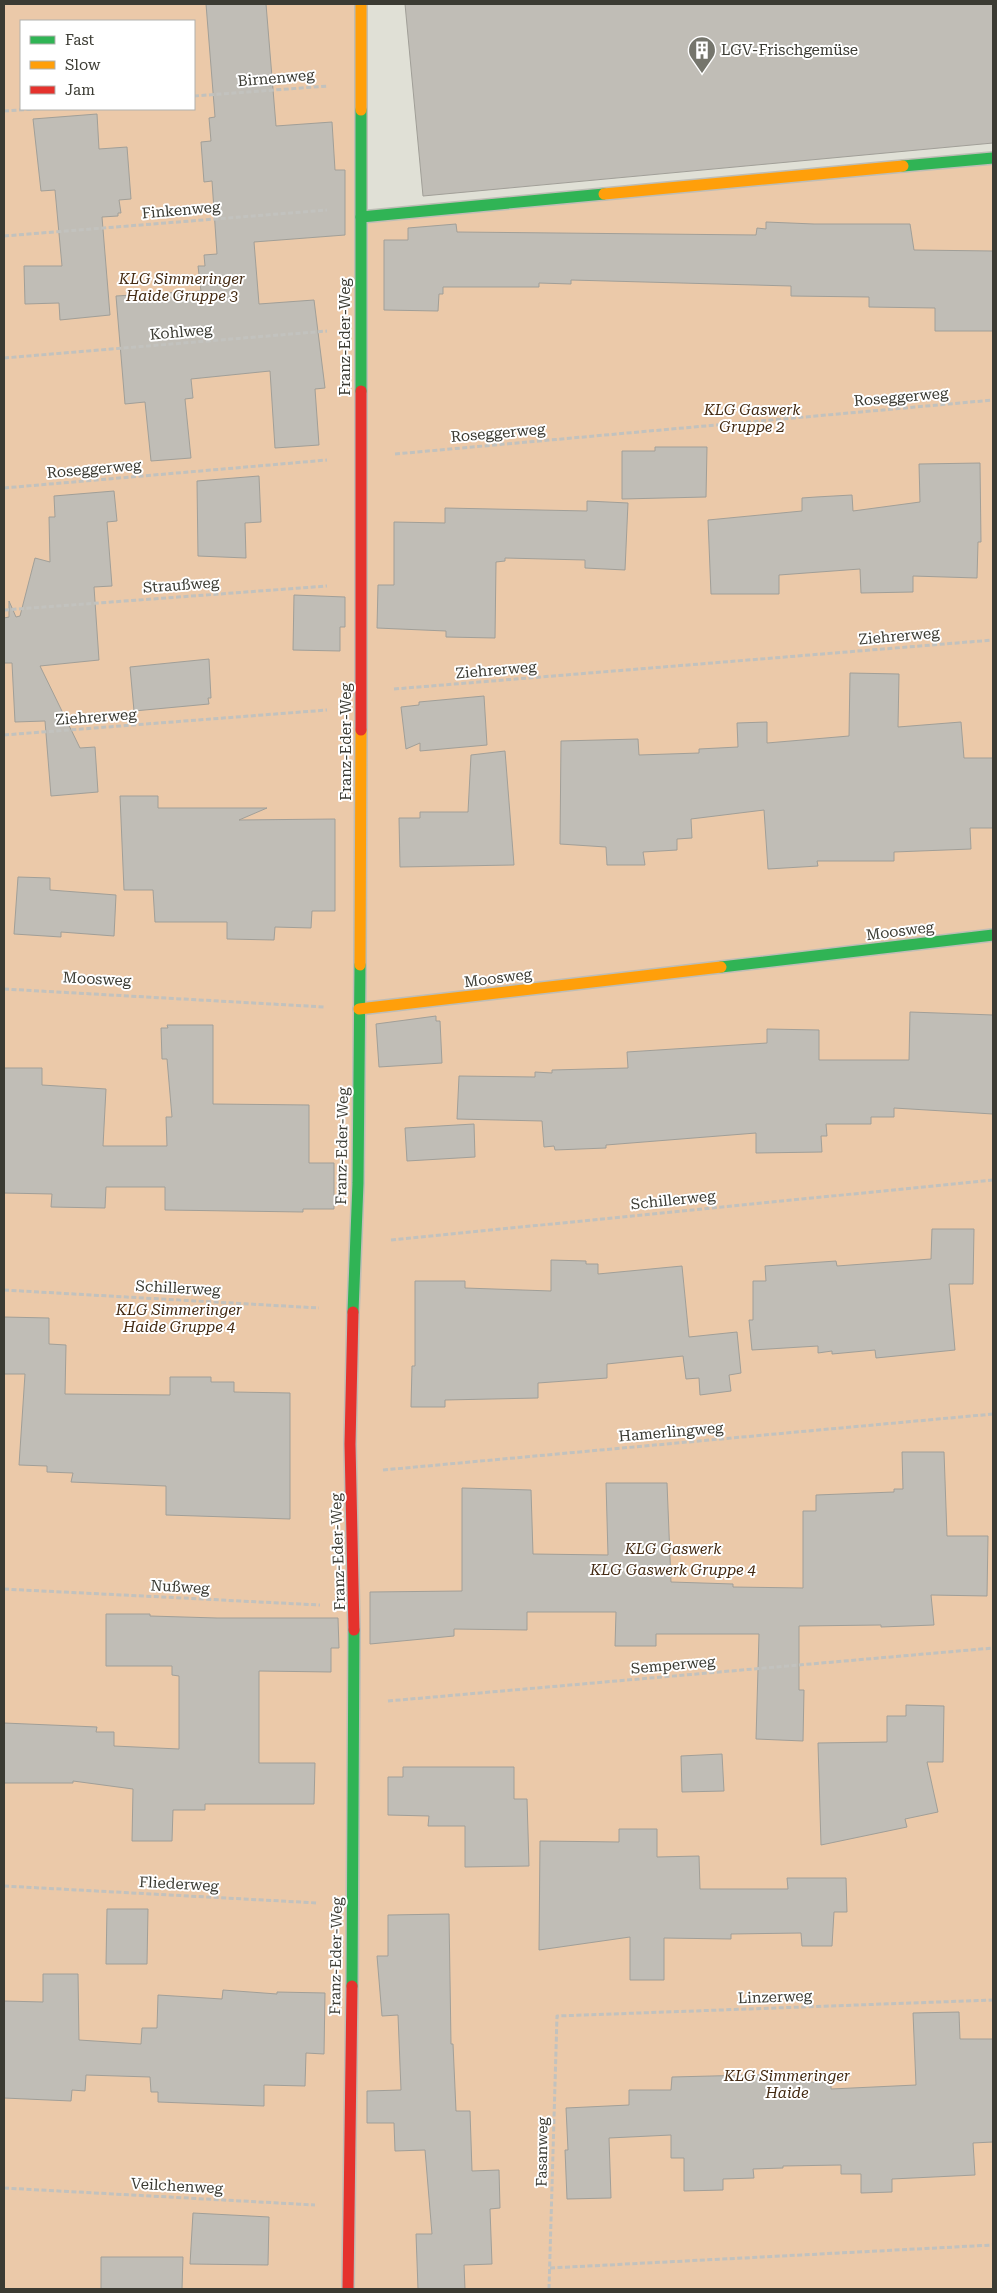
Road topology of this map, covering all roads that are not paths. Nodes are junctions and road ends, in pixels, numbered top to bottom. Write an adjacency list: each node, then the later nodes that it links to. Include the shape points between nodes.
1 (361, 4): 3 (street, Franz-Eder-Weg)
2 (993, 158): 3 (street)
3 (361, 212): 5 (street, Franz-Eder-Weg)
4 (993, 935): 5 (street, Moosweg)
5 (360, 1009): 6 (street, Franz-Eder-Weg, via 350,1473 355,1704)
6 (348, 2289)

